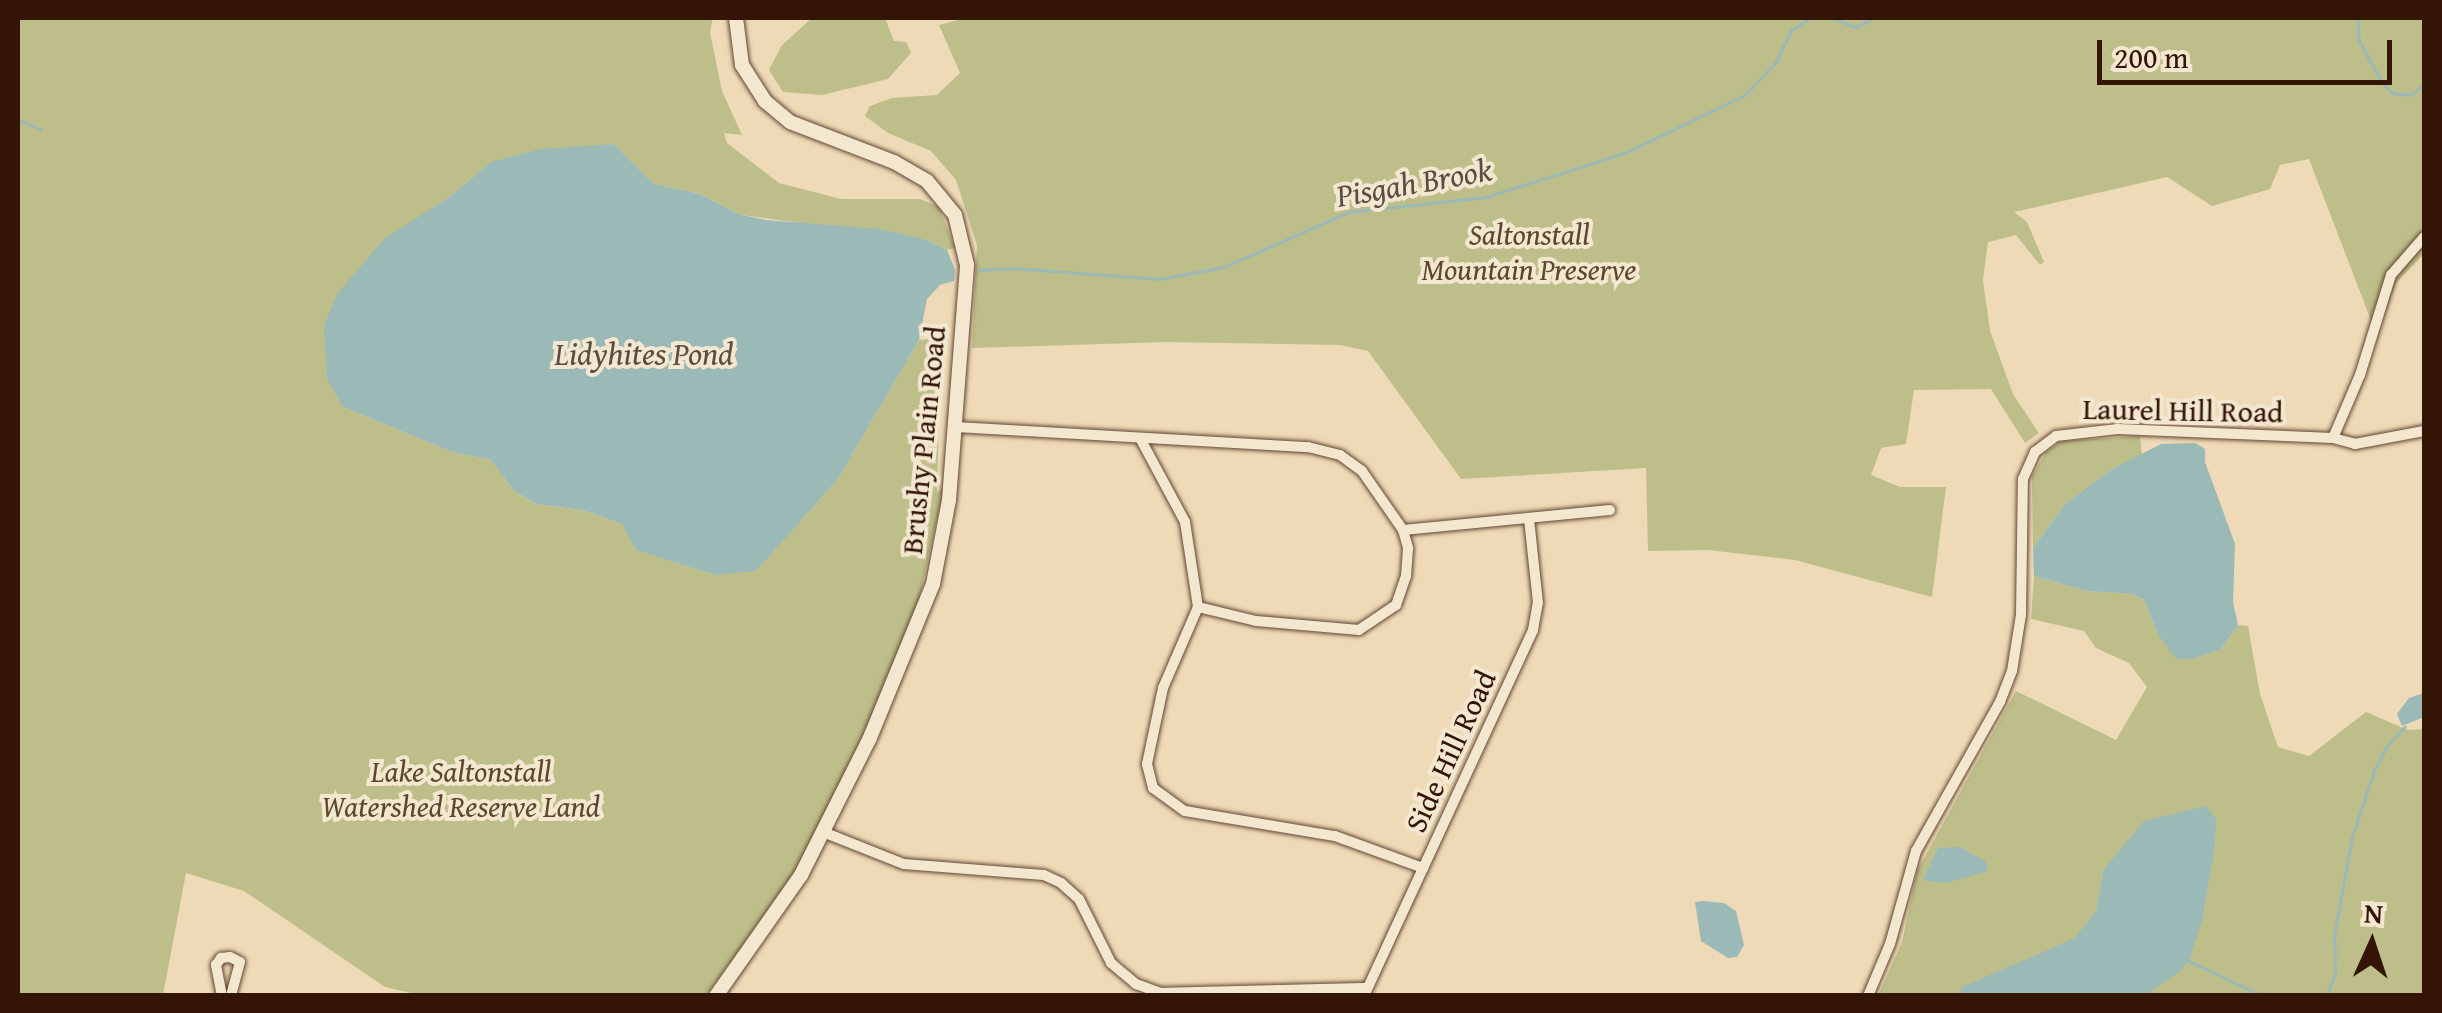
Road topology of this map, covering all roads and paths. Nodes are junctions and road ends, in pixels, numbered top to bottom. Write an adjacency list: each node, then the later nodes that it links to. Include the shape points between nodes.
1 (736, 18): 3 (main road, Brushy Plain Road, via 742,65 778,114 912,171 955,215 967,265)
2 (2424, 237): 6 (street, via 2390,275 2360,375)
3 (956, 427): 5 (street); 11 (main road, Brushy Plain Road, via 932,584)
4 (2424, 431): 6 (street, Laurel Hill Road, via 2380,443)
5 (1140, 438): 9 (street, via 1308,446 1340,455 1379,492); 10 (street, via 1186,522)
6 (2332, 438): 17 (street, Laurel Hill Road, via 2118,429 2056,436 2035,452 2023,479 2021,615 2012,671 1916,851)
7 (1610, 510): 8 (street)
8 (1530, 519): 9 (street); 12 (street, Side Hill Road, via 1538,603 1533,630)
9 (1403, 530): 10 (street, via 1406,576 1396,605 1360,630 1256,621)
10 (1198, 606): 12 (street, via 1163,688 1147,764 1153,788 1185,811 1335,836)
11 (823, 832): 13 (street, via 904,864 1044,875 1061,883 1079,899 1111,964 1161,993); 16 (main road, Brushy Plain Road, via 780,910)
12 (1423, 868): 13 (street, Side Hill Road)
13 (1365, 992)
14 (222, 996): 15 (street, via 216,965 230,956 240,962)
15 (230, 996)
16 (716, 996)
17 (1868, 996)

